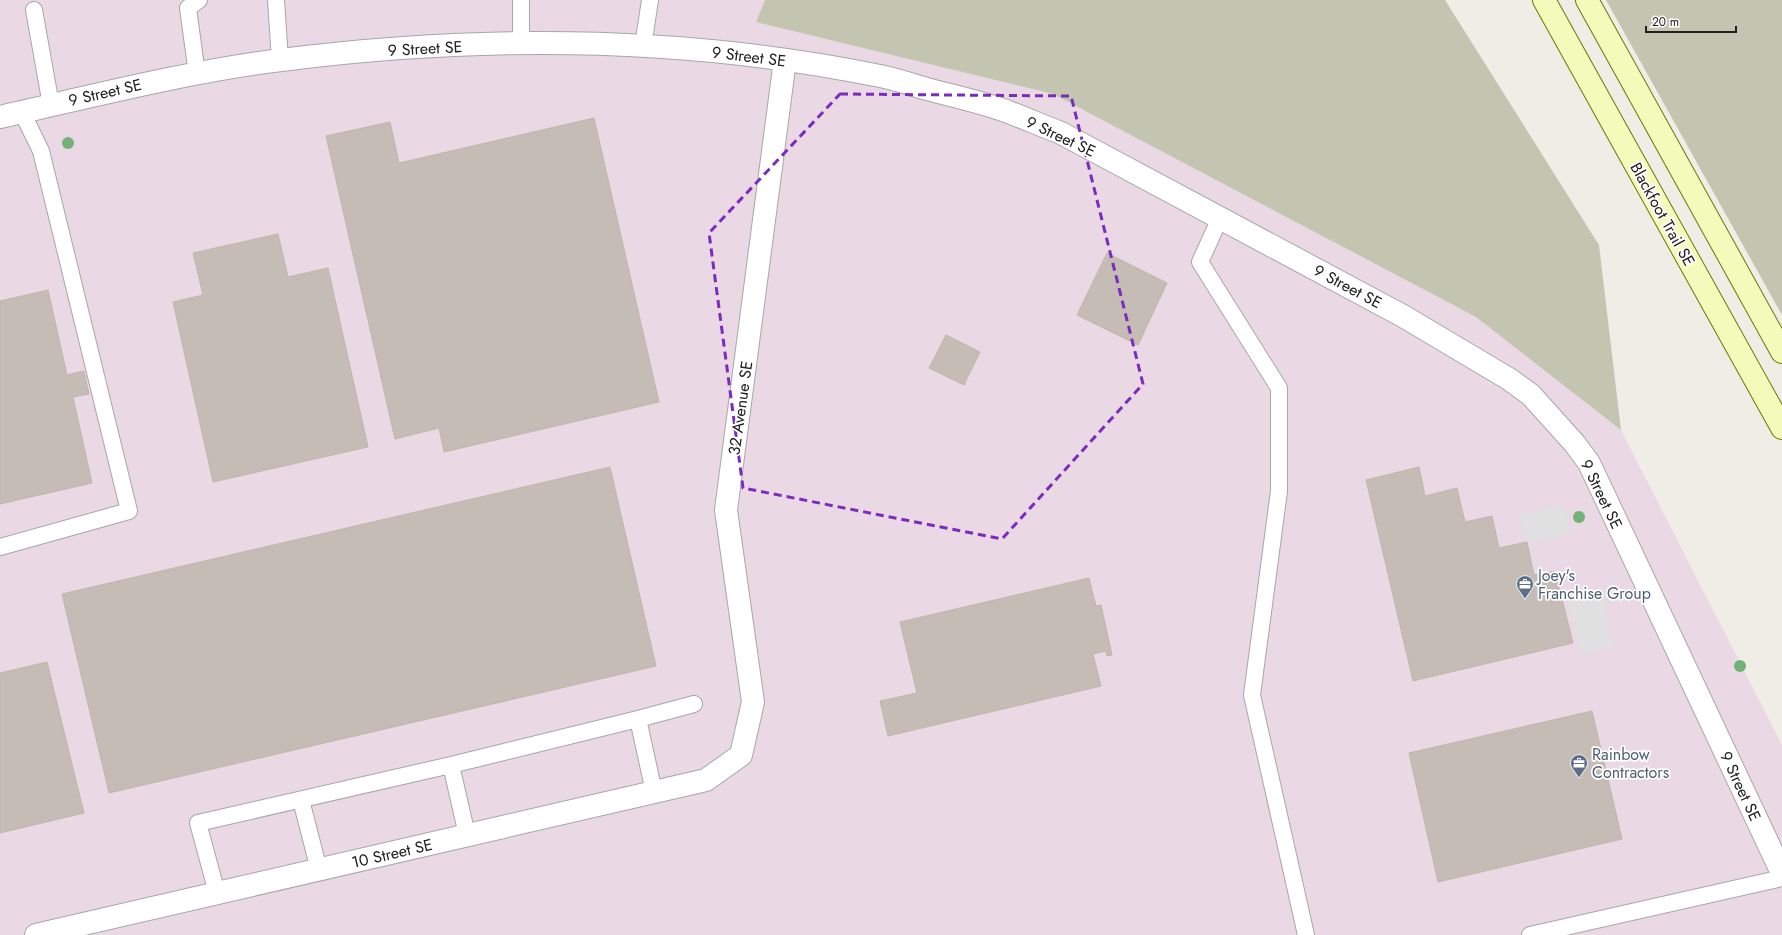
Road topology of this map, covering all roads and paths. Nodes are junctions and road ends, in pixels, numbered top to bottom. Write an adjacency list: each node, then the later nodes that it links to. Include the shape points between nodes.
1 (199, 0): 12 (lane, via 188,8)
2 (276, 0): 10 (lane)
3 (520, 0): 8 (lane)
4 (650, 0): 9 (lane)
5 (1544, 0): 18 (main road, Blackfoot Trail SE)
6 (1587, 0): 17 (main road)
7 (34, 10): 13 (lane)
8 (521, 43): 9 (street, 9 Street SE); 10 (street, 9 Street SE, via 406,48)
9 (643, 46): 11 (street, 9 Street SE)
10 (280, 60): 12 (street, 9 Street SE)
11 (785, 60): 16 (street, 9 Street SE, via 877,75 1004,111 1061,133); 22 (street, 32 Avenue SE, via 726,510 753,702)
12 (197, 74): 13 (street, 9 Street SE)
13 (50, 105): 14 (street, 9 Street SE)
14 (22, 112): 15 (street, 9 Street SE); 19 (lane, via 41,151 130,511)
15 (0, 117)
16 (1220, 218): 28 (street, 9 Street SE, via 1403,316 1509,379 1531,395 1575,444 1588,463); 32 (lane, via 1200,262 1279,388 1279,491 1252,695)
17 (1782, 352)
18 (1782, 428)
19 (0, 547)
20 (694, 704): 21 (lane)
21 (638, 720): 23 (lane); 24 (lane)
22 (741, 755): 24 (street, 10 Street SE, via 706,780)
23 (451, 765): 25 (lane); 26 (lane)
24 (654, 792): 26 (street, 10 Street SE)
25 (302, 800): 27 (lane); 30 (lane, via 198,823)
26 (467, 835): 27 (street, 10 Street SE)
27 (319, 870): 30 (street, 10 Street SE)
28 (1782, 873)
29 (1782, 878): 33 (lane)
30 (217, 893): 31 (street, 10 Street SE)
31 (36, 935)
32 (1306, 935)
33 (1530, 935)

